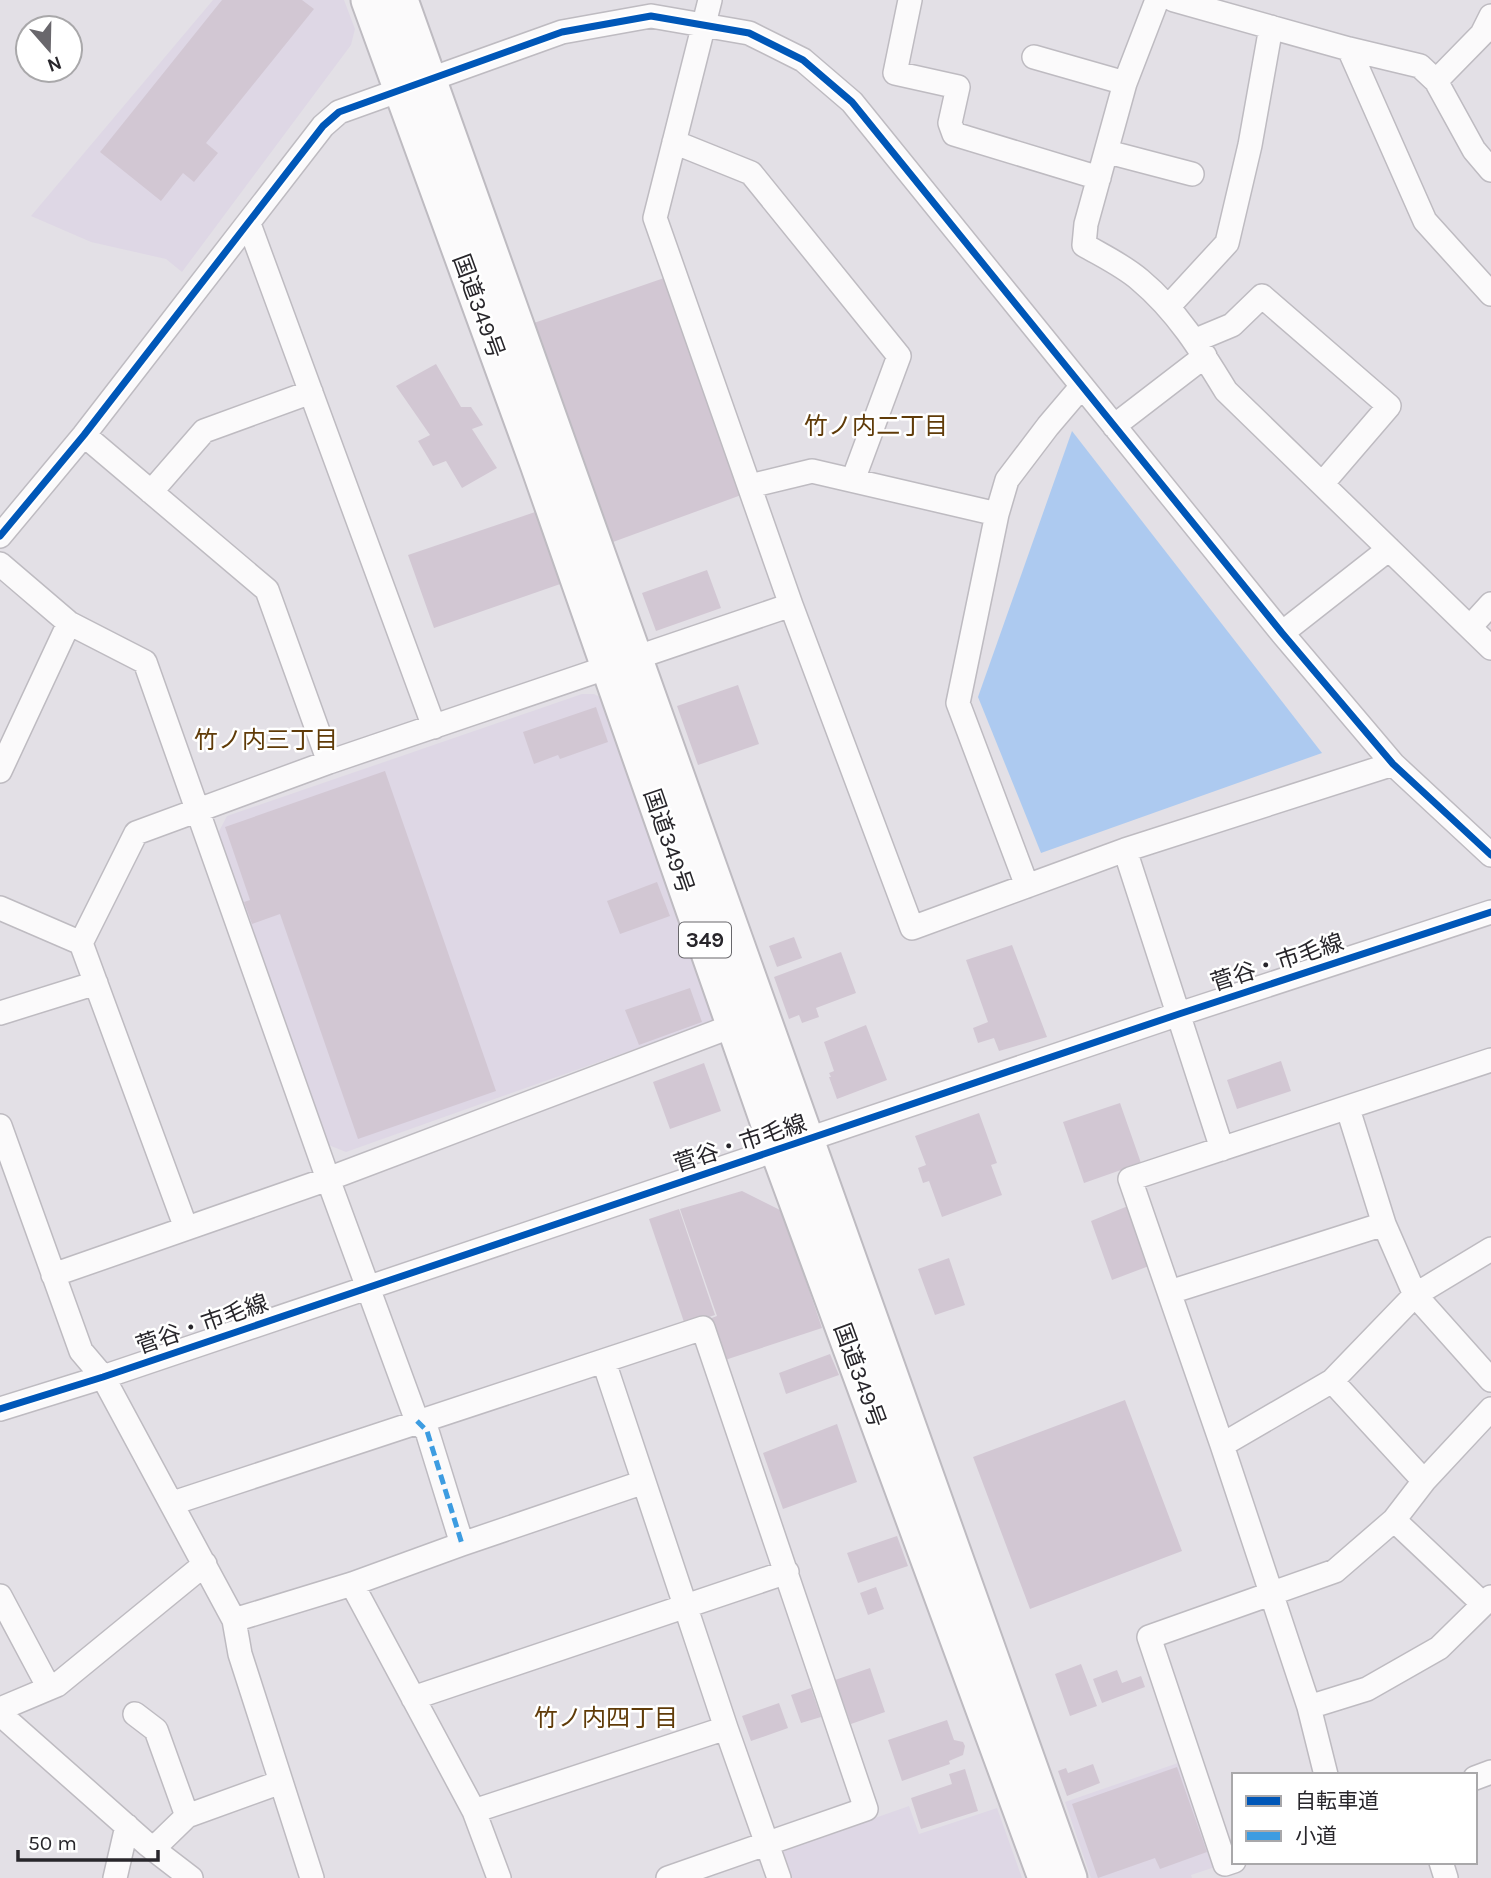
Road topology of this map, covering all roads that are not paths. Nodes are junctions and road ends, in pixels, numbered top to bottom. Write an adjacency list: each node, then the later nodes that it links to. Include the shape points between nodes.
1 (368, 0): 15 (highway, 国道349号 / 349)
2 (401, 0): 15 (highway, 国道349号 / 349)
3 (710, 0): 9 (street)
4 (911, 0): 20 (street, via 895,73 958,87 950,123 954,134)
5 (1157, 0): 14 (street)
6 (1174, 0): 7 (street)
7 (1199, 3): 10 (street)
8 (1491, 16): 13 (street, via 1482,34)
9 (703, 24): 15 (street, via 651,16 599,24 562,32); 16 (street); 25 (street, via 749,33 803,60 852,102)
10 (1271, 27): 11 (street); 23 (street, via 1227,243)
11 (1349, 49): 13 (street, via 1420,66); 22 (street, via 1424,221)
12 (1034, 57): 14 (street)
13 (1436, 81): 18 (street, via 1474,150)
14 (1125, 83): 17 (street)
15 (415, 85): 21 (street, via 339,112 323,126); 43 (highway, 国道349号 / 349, via 537,464)
16 (674, 142): 29 (street, via 751,173 899,356); 31 (street, via 655,218)
17 (1108, 152): 19 (street); 20 (street)
18 (1491, 170)
19 (1192, 174)
20 (1100, 178): 23 (street, via 1084,245 1138,278)
21 (249, 224): 26 (street); 28 (street)
22 (1489, 288)
23 (1169, 306): 24 (street)
24 (1200, 348): 27 (street); 30 (street, via 1226,391); 30 (street, via 1232,326 1262,296 1389,406)
25 (1082, 386): 27 (street); 33 (street, via 1007,480)
26 (311, 392): 32 (street, via 204,431); 44 (street)
27 (1114, 426): 41 (street)
28 (84, 435): 32 (street); 34 (street)
29 (853, 480): 31 (street, via 812,471); 33 (street)
30 (1322, 484): 35 (street)
31 (750, 485): 38 (street)
32 (151, 492): 45 (street, via 267,590)
33 (997, 514): 51 (street, via 958,704)
34 (0, 536)
35 (1389, 549): 40 (street); 41 (street)
36 (0, 564): 39 (street)
37 (1491, 604): 40 (street)
38 (791, 606): 43 (street); 51 (street, via 912,928)
39 (69, 623): 47 (street); 48 (street, via 145,662)
40 (1470, 627): 42 (street)
41 (1282, 634): 46 (street)
42 (1491, 648)
43 (622, 662): 44 (street); 58 (highway, 国道349号 / 349); 62 (highway, 国道349号 / 349)
44 (434, 727): 45 (street)
45 (330, 762): 48 (street)
46 (1393, 764): 49 (street); 50 (street)
47 (0, 771)
48 (197, 809): 54 (street, via 136,833); 64 (street)
49 (1125, 850): 51 (street); 57 (street)
50 (1491, 855)
51 (1027, 886)
52 (0, 908): 54 (street)
53 (1491, 912): 57 (street, 菅谷・市毛線)
54 (81, 943): 55 (street)
55 (96, 983): 56 (street); 66 (street)
56 (0, 1013)
57 (1179, 1014): 62 (street, 菅谷・市毛線); 63 (street)
58 (735, 1026): 62 (highway, 国道349号 / 349); 64 (street)
59 (1491, 1060): 60 (street)
60 (1348, 1109): 63 (street); 65 (street)
61 (0, 1126): 68 (street)
62 (792, 1146): 69 (street, 菅谷・市毛線); 113 (highway, 国道349号 / 349); 114 (highway, 国道349号 / 349)
63 (1222, 1149): 70 (street, via 1130,1179)
64 (328, 1179): 66 (street); 69 (street)
65 (1384, 1224): 70 (street); 71 (street)
66 (186, 1228): 68 (street)
67 (1491, 1249): 71 (street)
68 (53, 1275): 73 (street, via 82,1351)
69 (368, 1288): 73 (street, 菅谷・市毛線); 78 (street)
70 (1170, 1292): 79 (street)
71 (1415, 1295): 74 (street); 75 (street)
72 (604, 1362): 78 (street); 81 (street); 86 (street, via 703,1328)
73 (103, 1377): 76 (street, 菅谷・市毛線); 82 (street)
74 (1491, 1380)
75 (1332, 1381): 79 (street); 80 (street)
76 (0, 1409)
77 (1491, 1409): 80 (street)
78 (417, 1421): 82 (street); 84 (street, via 426,1431)
79 (1222, 1445): 88 (street)
80 (1424, 1481): 83 (street)
81 (644, 1482): 84 (street); 91 (street)
82 (173, 1503): 85 (street)
83 (1394, 1520): 88 (street, via 1335,1571); 90 (street)
84 (462, 1544): 87 (street)
85 (205, 1564): 92 (street); 93 (street)
86 (787, 1572): 91 (street); 104 (street, via 866,1810)
87 (352, 1584): 92 (street); 94 (street)
88 (1270, 1595): 95 (street); 106 (street, via 1149,1637 1225,1864)
89 (0, 1596): 93 (street)
90 (1487, 1601): 95 (street, via 1439,1648 1367,1689)
91 (685, 1606): 94 (street); 98 (street)
92 (234, 1620): 100 (street, via 240,1654)
93 (49, 1688): 96 (street)
94 (413, 1698): 101 (street)
95 (1309, 1707): 99 (street)
96 (0, 1712): 103 (street)
97 (135, 1714): 102 (street, via 156,1730)
98 (726, 1728): 101 (street); 104 (street)
99 (1326, 1773)
100 (281, 1782): 102 (street); 109 (street)
101 (474, 1811): 110 (street)
102 (187, 1816): 105 (street)
103 (127, 1826): 105 (street); 107 (street)
104 (765, 1845): 111 (street); 112 (street)
105 (153, 1849): 108 (street)
106 (1232, 1862)
107 (115, 1878)
108 (191, 1878)
109 (312, 1878)
110 (499, 1878)
111 (668, 1878)
112 (779, 1878)
113 (1045, 1878)
114 (1070, 1878)

